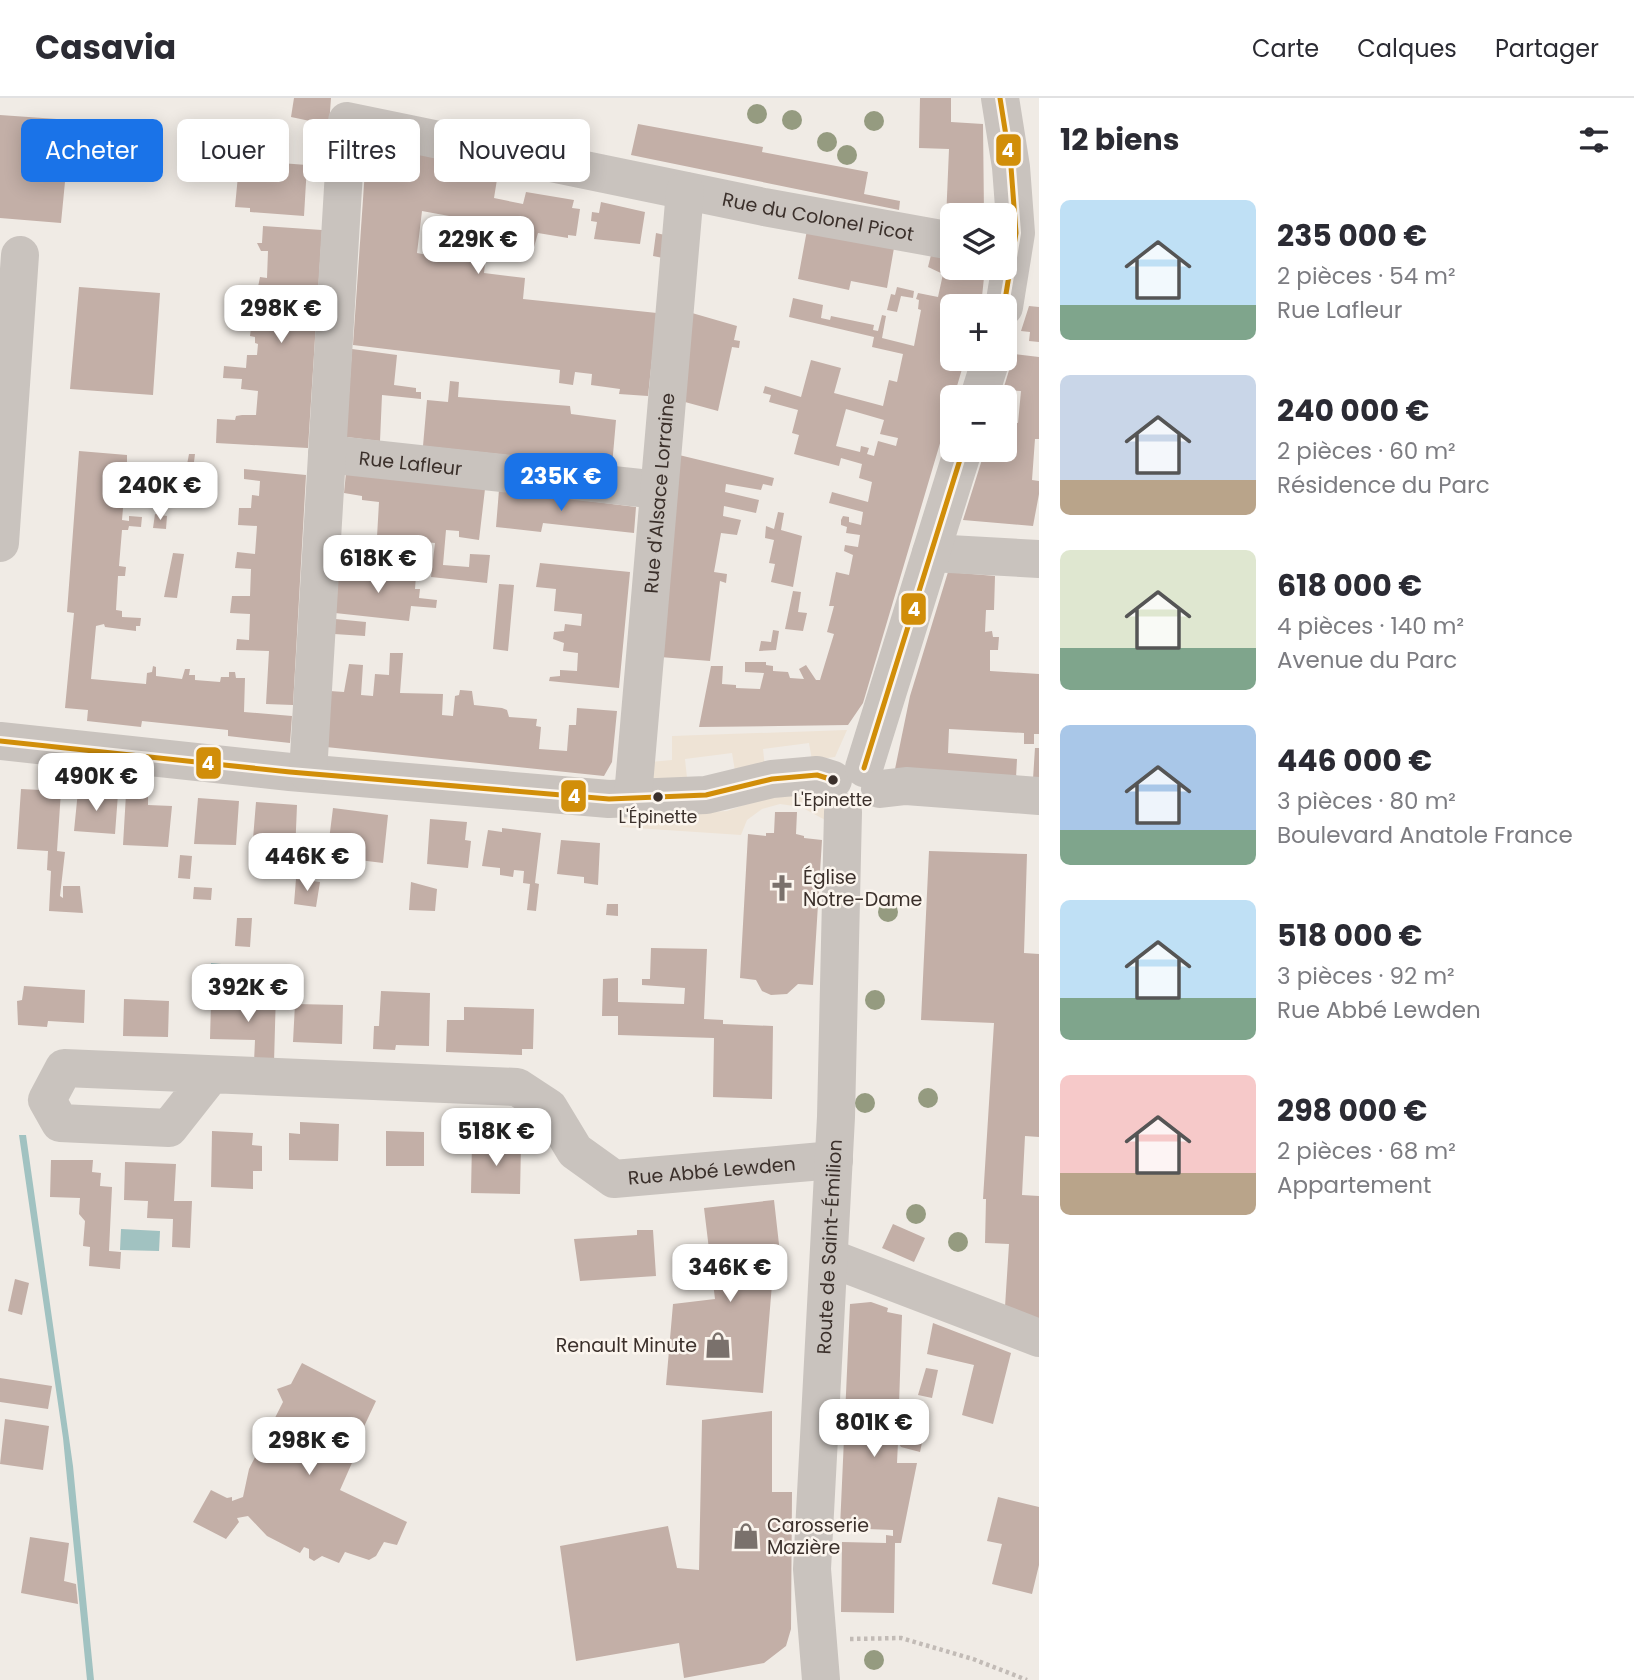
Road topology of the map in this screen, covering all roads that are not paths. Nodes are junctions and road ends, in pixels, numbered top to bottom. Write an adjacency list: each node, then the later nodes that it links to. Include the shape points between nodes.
1 (1000, 98): 4 (street)
2 (685, 191): 3 (street, Rue du Colonel Picot); 7 (street, via 347,121); 9 (street, Rue d'Alsace Lorraine)
3 (940, 239)
4 (1018, 243): 6 (street)
5 (20, 255): 10 (street)
6 (1007, 294)
7 (327, 454): 9 (street, Rue Lafleur); 14 (street)
8 (958, 462): 11 (street, Route de Saint-Émilion)
9 (659, 490): 16 (street, Rue d'Alsace Lorraine)
10 (0, 543)
11 (930, 553): 12 (street); 15 (street, Route de Saint-Émilion)
12 (1039, 559)
13 (0, 741): 14 (street)
14 (308, 773): 16 (street, via 609,799)
15 (857, 792): 16 (street, via 817,775 772,779 706,795); 17 (street, via 906,786); 19 (street, Route de Saint-Émilion, via 840,941)
16 (633, 796)
17 (1039, 796)
18 (210, 1076): 19 (street, Rue Abbé Lewden, via 517,1087 549,1108 575,1152 614,1179)
19 (834, 1160): 20 (street, Route de Saint-Émilion)
20 (830, 1258): 21 (street); 22 (street, Route de Saint-Émilion, via 813,1569)
21 (1039, 1338)
22 (821, 1680)

